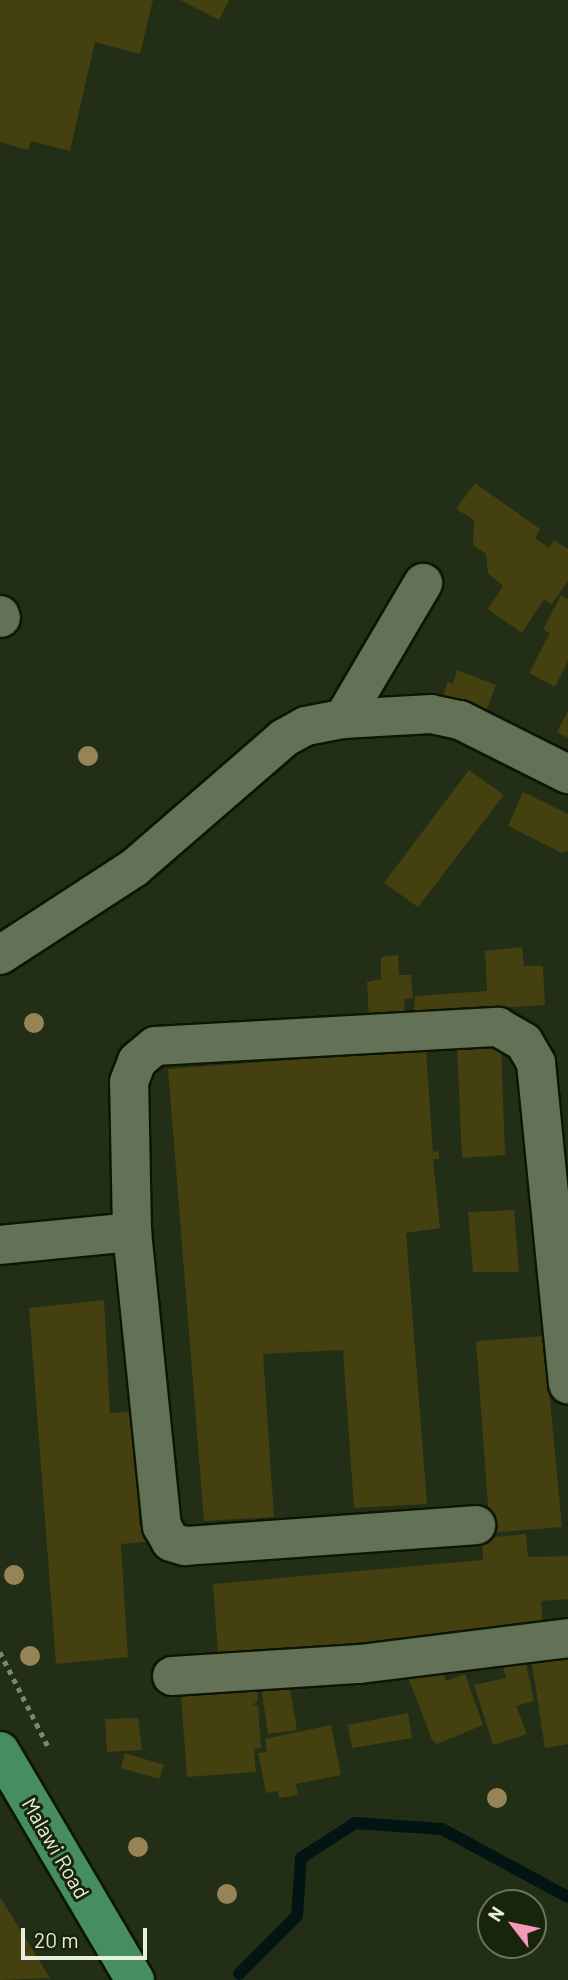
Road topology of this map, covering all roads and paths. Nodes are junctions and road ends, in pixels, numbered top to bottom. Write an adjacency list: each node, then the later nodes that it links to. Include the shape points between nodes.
1 (423, 583): 2 (street)
2 (343, 719): 3 (street, via 431,714 460,720); 4 (street, via 306,726 284,738 134,868)
3 (568, 774)
4 (0, 955)
5 (132, 1232): 6 (street); 7 (street, via 129,1083 137,1061 155,1046 498,1027 524,1042 536,1063); 8 (street, via 162,1526 171,1542 185,1546)
6 (0, 1245)
7 (568, 1384)
8 (476, 1525)
9 (568, 1638): 10 (street, via 360,1664)
10 (172, 1676)
11 (0, 1751): 12 (main road, Malawi Road)
12 (135, 1980)

